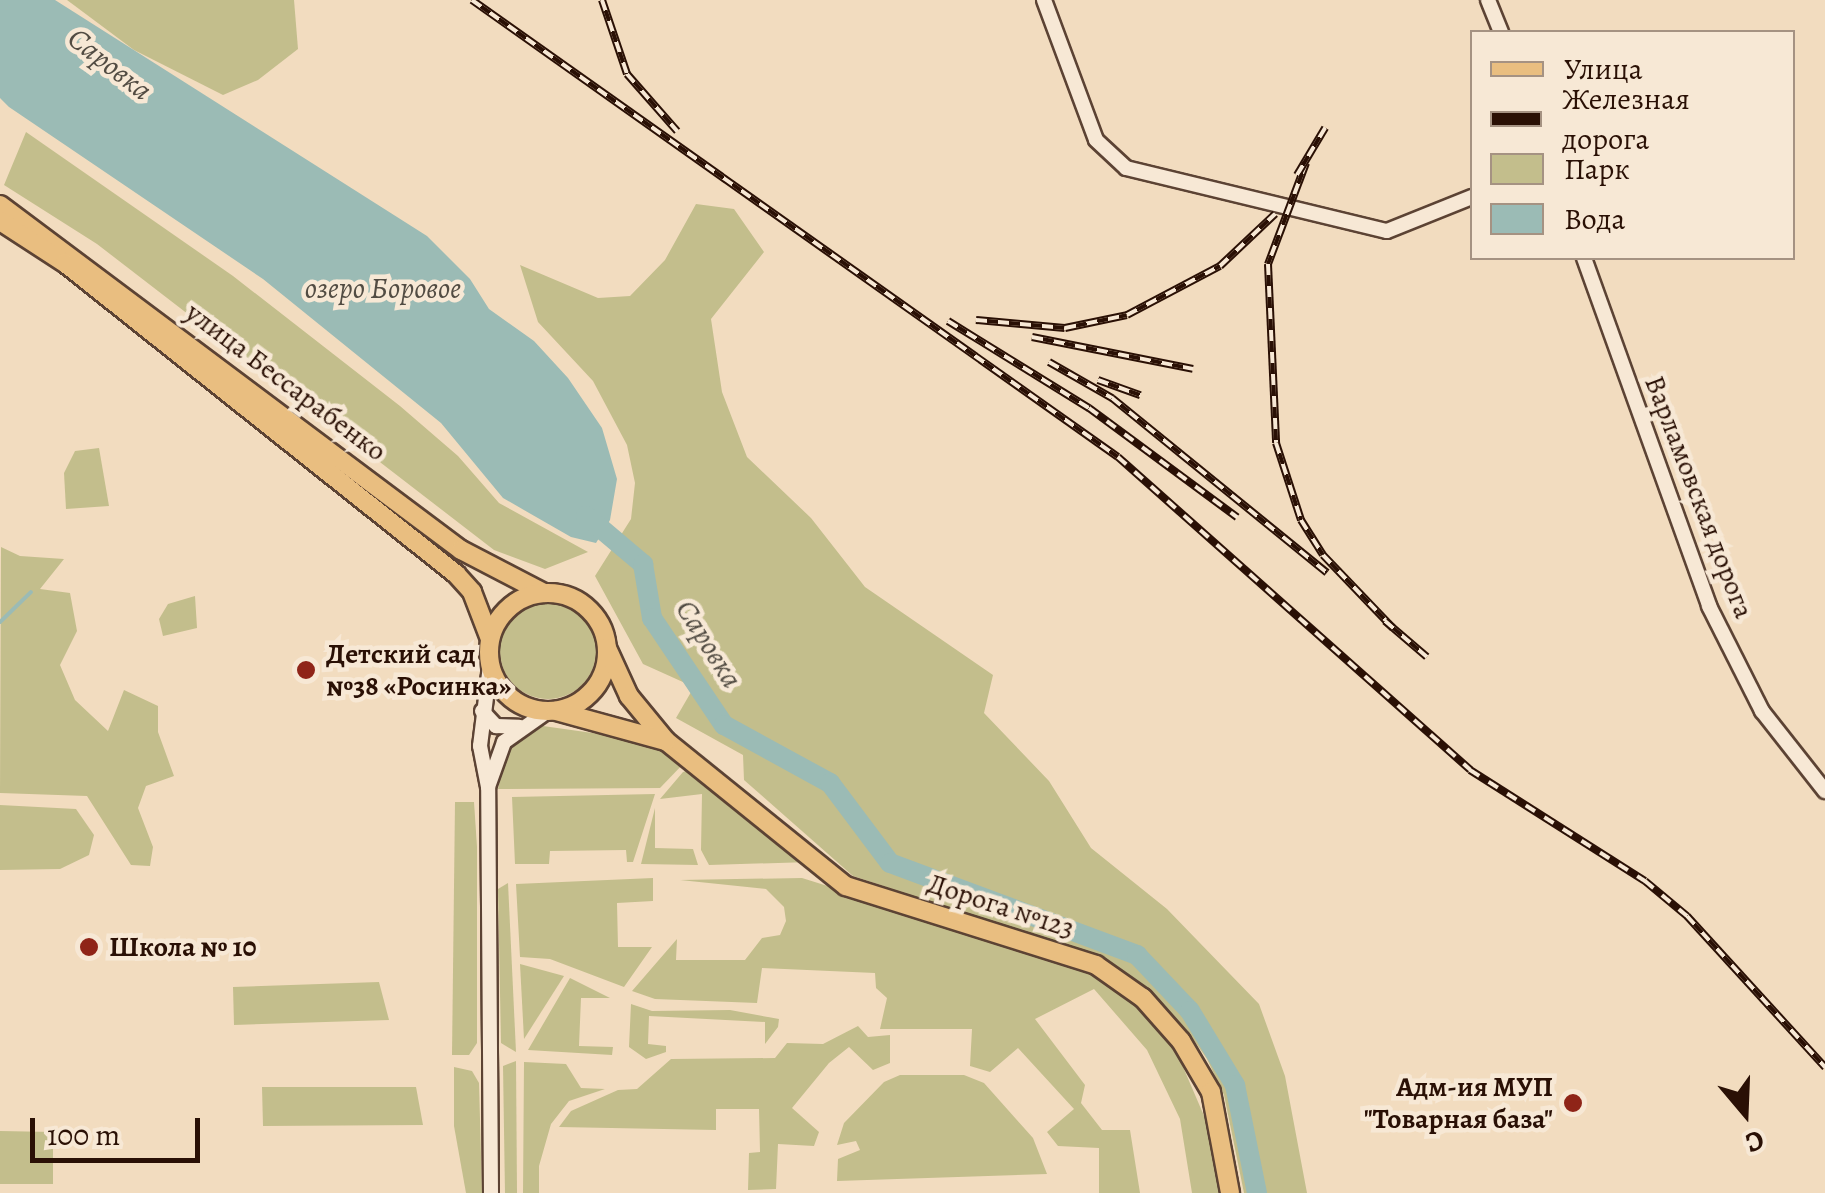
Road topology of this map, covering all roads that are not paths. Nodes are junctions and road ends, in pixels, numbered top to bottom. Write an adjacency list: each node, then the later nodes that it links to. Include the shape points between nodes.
1 (1044, 0): 4 (street, via 1096,140 1126,168 1387,230)
2 (1488, 0): 3 (street)
3 (1500, 30)
4 (1470, 198)
5 (0, 205): 8 (main road, улица Бессарабенко)
6 (0, 222): 8 (main road, улица Бессарабенко)
7 (1585, 260): 18 (street, Варламовская дорога, via 1709,606 1762,711)
8 (123, 301): 9 (main road, улица Бессарабенко, via 461,550); 10 (main road, улица Бессарабенко, via 456,574 472,592)
9 (544, 593): 10 (main road, via 515,602); 11 (main road, via 583,604 600,624)
10 (490, 639): 12 (main road)
11 (607, 648): 14 (main road, via 603,674 588,694); 16 (main road, Дорога №123, via 629,696)
12 (490, 666): 13 (street); 14 (main road, via 512,698)
13 (482, 711): 15 (street, via 496,726); 17 (street, via 481,777)
14 (551, 711): 15 (street); 16 (main road, Дорога №123)
15 (518, 726): 17 (street, via 504,742)
16 (666, 741): 20 (main road, Дорога №123, via 846,886 1096,965 1143,998 1181,1041 1211,1092)
17 (488, 787): 19 (street)
18 (1825, 791)
19 (490, 1193)
20 (1230, 1193)

